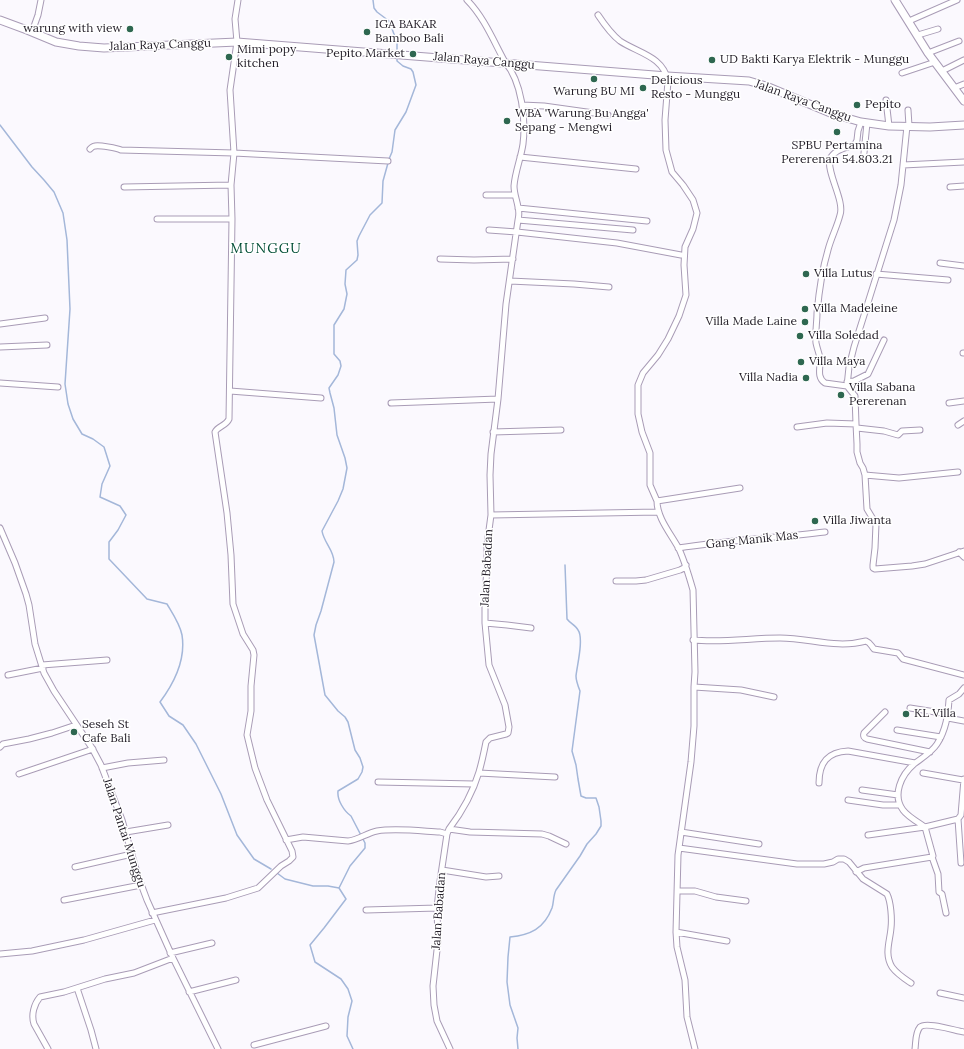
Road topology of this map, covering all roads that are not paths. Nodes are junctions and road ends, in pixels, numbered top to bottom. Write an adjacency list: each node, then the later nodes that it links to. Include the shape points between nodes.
1 (41, 0): 10 (street)
2 (238, 0): 13 (street, via 235,19)
3 (467, 0): 16 (street, Jalan Babadan, via 480,17)
4 (895, 0): 8 (main road)
5 (957, 0): 8 (street)
6 (598, 15): 20 (street, via 620,41 655,59)
7 (0, 20): 10 (main road, Jalan Raya Canggu)
8 (909, 21): 11 (main road)
9 (938, 29): 11 (street)
10 (32, 32): 13 (main road, Jalan Raya Canggu, via 56,42 104,48)
11 (918, 35): 14 (main road)
12 (959, 41): 14 (street)
13 (237, 42): 16 (main road, Jalan Raya Canggu); 33 (street, via 230,90)
14 (928, 52): 17 (main road)
15 (964, 60): 18 (street)
16 (505, 62): 20 (main road, Jalan Raya Canggu); 25 (street, Jalan Babadan, via 515,79)
17 (935, 62): 18 (main road); 19 (street)
18 (942, 71): 22 (main road)
19 (902, 73)
20 (667, 76): 28 (main road, Jalan Raya Canggu, via 759,83 833,114); 87 (street, via 666,150 672,172 693,200 697,214 685,248 686,295 679,316 668,339 643,373 638,385 638,414 650,453 650,485)
21 (964, 84): 22 (street)
22 (954, 88): 24 (main road)
23 (886, 100): 30 (street)
24 (964, 101)
25 (522, 105): 27 (street); 35 (street, Jalan Babadan, via 524,124)
26 (908, 110): 31 (street)
27 (608, 115)
28 (864, 122): 30 (main road, Jalan Raya Canggu); 34 (street); 69 (street, via 858,131 855,144 842,148 832,155 829,161 841,212 828,250 817,320 816,341 820,358 820,379 825,383)
29 (964, 125): 31 (main road, Jalan Raya Canggu)
30 (889, 126): 31 (main road, Jalan Raya Canggu)
31 (908, 126): 38 (street)
32 (90, 149): 33 (street, via 98,145 121,150)
33 (234, 153): 36 (street); 40 (street)
34 (864, 153)
35 (520, 157): 39 (street); 45 (street, Jalan Babadan, via 514,186)
36 (388, 161)
37 (964, 162): 38 (street)
38 (903, 165): 59 (street, via 894,220)
39 (636, 168)
40 (232, 185): 42 (street); 48 (street)
41 (964, 186): 43 (street)
42 (124, 187)
43 (950, 187)
44 (486, 195): 45 (street)
45 (515, 196): 46 (street, Jalan Babadan)
46 (518, 208): 49 (street, Jalan Babadan); 50 (street)
47 (157, 219): 48 (street)
48 (232, 220): 71 (street)
49 (518, 220): 52 (street); 53 (street, Jalan Babadan)
50 (647, 221)
51 (489, 230): 53 (street)
52 (634, 230)
53 (517, 232): 54 (street, via 617,243); 56 (street, Jalan Babadan)
54 (681, 255)
55 (440, 259): 56 (street)
56 (513, 259): 61 (street, Jalan Babadan)
57 (940, 263): 58 (street)
58 (964, 266)
59 (876, 274): 60 (street); 69 (street, via 854,347)
60 (948, 280)
61 (510, 281): 62 (street); 73 (street, Jalan Babadan)
62 (609, 287)
63 (45, 318): 64 (street)
64 (0, 324)
65 (884, 340): 69 (street, via 868,374)
66 (47, 345): 67 (street)
67 (0, 347)
68 (0, 383): 70 (street)
69 (847, 384): 79 (street, via 855,396)
70 (58, 387)
71 (230, 391): 72 (street); 139 (street, via 228,421 215,432 227,512 234,604 242,634 254,655 251,711 246,735 266,800)
72 (322, 398)
73 (498, 399): 75 (street); 83 (street, Jalan Babadan)
74 (964, 401): 76 (street)
75 (391, 403)
76 (949, 403)
77 (964, 421): 78 (street)
78 (958, 425)
79 (856, 426): 80 (street, via 827,423); 82 (street, via 898,435 902,431); 85 (street, via 858,457)
80 (797, 427)
81 (561, 430): 83 (street)
82 (920, 430)
83 (493, 432): 89 (street, Jalan Babadan)
84 (958, 472): 85 (street, via 899,478)
85 (865, 475): 93 (street, via 867,509 876,524 873,568 925,564)
86 (740, 488): 87 (street)
87 (657, 501): 88 (street)
88 (658, 512): 89 (street); 92 (street)
89 (491, 515): 97 (street, Jalan Babadan, via 487,545)
90 (0, 528): 101 (street, Jalan Pantai Munggu, via 26,594 35,644)
91 (825, 532): 92 (street, Gang Manik Mas)
92 (678, 548): 95 (street)
93 (961, 552): 94 (street)
94 (964, 557)
95 (686, 565): 96 (street, via 680,570 646,580); 99 (street, via 693,590)
96 (616, 581)
97 (485, 623): 98 (street); 120 (street, Jalan Babadan, via 489,665 505,705 509,727 508,733 490,738 486,742)
98 (531, 628)
99 (693, 640): 102 (street, via 798,638 825,644 856,644 866,641 874,649 898,653 903,659); 104 (street)
100 (106, 660): 101 (street)
101 (42, 666): 103 (street); 111 (street, Jalan Pantai Munggu, via 54,691)
102 (964, 675)
103 (8, 676)
104 (694, 687): 106 (street, via 741,690); 137 (street, via 691,762)
105 (964, 688): 109 (street, via 949,700)
106 (774, 697)
107 (910, 708): 109 (street)
108 (885, 712): 116 (street, via 864,733 864,738)
109 (948, 716): 110 (street); 113 (street)
110 (964, 721)
111 (76, 725): 114 (street, via 3,744); 115 (street, Jalan Pantai Munggu)
112 (897, 730): 113 (street)
113 (940, 737): 116 (street)
114 (0, 747)
115 (93, 749): 119 (street, Jalan Pantai Munggu); 122 (street)
116 (930, 752): 118 (street)
117 (164, 760): 119 (street)
118 (915, 763): 126 (street, via 848,751 835,753 821,766); 129 (street, via 904,776)
119 (102, 768): 136 (street, Jalan Pantai Munggu)
120 (479, 773): 123 (street); 127 (street, Jalan Babadan)
121 (923, 773): 124 (street)
122 (18, 774)
123 (555, 777)
124 (964, 780): 132 (street)
125 (378, 782): 127 (street)
126 (819, 783)
127 (474, 784): 135 (street, Jalan Babadan, via 466,804)
128 (862, 790): 129 (street)
129 (898, 795): 131 (street)
130 (848, 800): 131 (street)
131 (900, 805): 134 (street, via 904,812)
132 (961, 816): 134 (street); 145 (street)
133 (168, 825): 136 (street)
134 (925, 827): 138 (street); 144 (street)
135 (448, 831): 139 (street, via 379,831 348,842 303,837); 140 (street, via 542,834); 147 (street, Jalan Babadan)
136 (126, 832): 143 (street, Jalan Pantai Munggu)
137 (681, 832): 141 (street); 142 (street)
138 (868, 834)
139 (286, 840): 156 (street, via 293,857 258,888 226,898)
140 (566, 844)
141 (759, 844)
142 (679, 848): 148 (street, via 810,865 844,859); 151 (street)
143 (132, 854): 146 (street); 150 (street, Jalan Pantai Munggu)
144 (932, 858): 148 (street, via 864,868); 157 (street)
145 (961, 863)
146 (75, 867)
147 (442, 870): 149 (street, via 486,877); 154 (street, Jalan Babadan)
148 (856, 872): 166 (street, via 889,898 892,922 888,959 892,967)
149 (499, 876)
150 (141, 885): 152 (street); 156 (street, Jalan Pantai Munggu)
151 (677, 891): 153 (street, via 695,891); 159 (street)
152 (64, 900)
153 (746, 901)
154 (437, 908): 155 (street); 177 (street, Jalan Babadan, via 438,941 433,986 434,1005 437,1022)
155 (366, 910)
156 (152, 913): 158 (street, Jalan Pantai Munggu)
157 (946, 913)
158 (155, 920): 162 (street, Jalan Pantai Munggu); 163 (street, via 84,940 32,951)
159 (676, 932): 160 (street); 178 (street, via 685,980 687,1017)
160 (727, 941)
161 (212, 943): 162 (street)
162 (170, 953): 164 (street, Jalan Pantai Munggu)
163 (0, 954)
164 (172, 958): 167 (street, via 134,973 98,980); 168 (street, Jalan Pantai Munggu)
165 (236, 980): 168 (street)
166 (911, 984)
167 (77, 988): 174 (street, via 38,998 33,1020); 175 (street)
168 (189, 992): 176 (street, Jalan Pantai Munggu)
169 (940, 993): 170 (street)
170 (964, 998)
171 (326, 1026): 173 (street)
172 (964, 1032): 179 (street, via 924,1025 917,1033)
173 (254, 1045)
174 (48, 1049)
175 (96, 1049)
176 (218, 1049)
177 (450, 1049)
178 (695, 1049)
179 (915, 1049)

